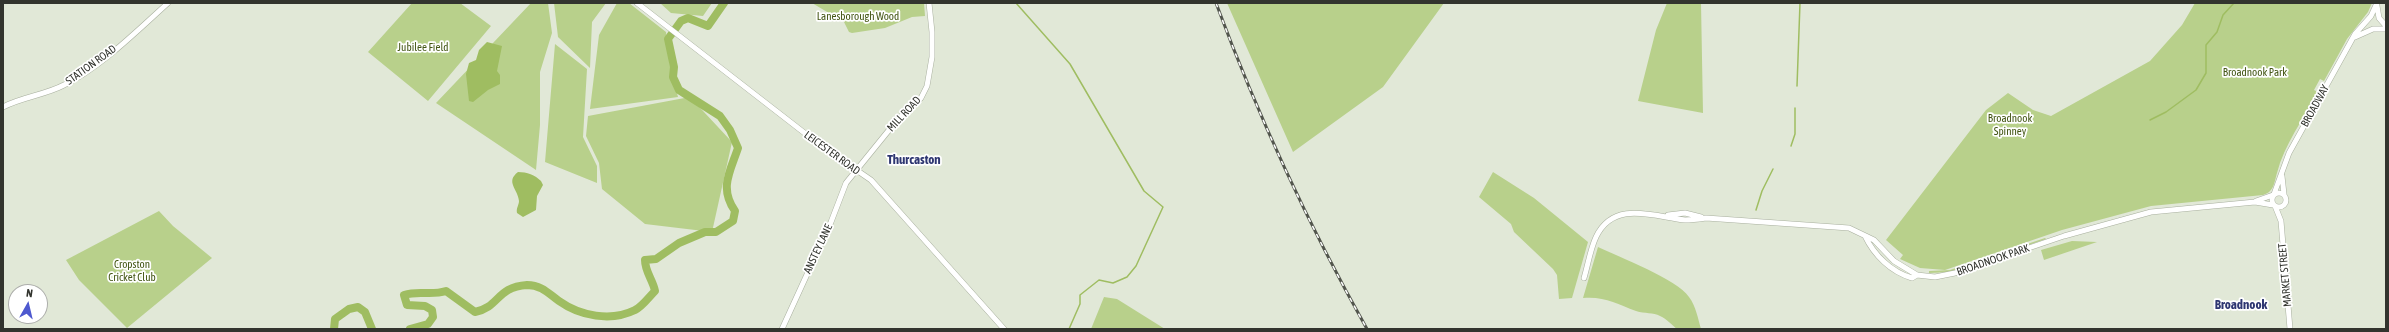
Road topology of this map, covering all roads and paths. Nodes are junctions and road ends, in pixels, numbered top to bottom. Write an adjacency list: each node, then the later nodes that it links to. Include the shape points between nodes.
1 (168, 3): 7 (street, STATION ROAD, via 76,78 53,90)
2 (637, 3): 8 (street, LEICESTER ROAD)
3 (929, 3): 8 (street, MILL ROAD, via 932,48 929,75 921,98 895,123)
4 (2377, 3): 5 (street, via 2379,18); 6 (street, BROADWAY, via 2371,16)
5 (2386, 28): 6 (street, via 2372,29)
6 (2352, 39): 9 (street, BROADWAY, via 2290,153)
7 (3, 107)
8 (857, 171): 17 (street, ANSTEY LANE, via 846,183 827,232); 18 (street, LEICESTER ROAD, via 871,180)
9 (2282, 175): 10 (street, BROADWAY); 11 (street, BROADWAY)
10 (2274, 194): 11 (street); 12 (street, BROADNOOK PARK); 14 (street, via 2271,200)
11 (2284, 194): 13 (street)
12 (2255, 202): 14 (street, BROADNOOK PARK); 16 (street, BROADNOOK PARK, via 2147,212 1946,275 1917,275 1912,278 1894,271 1882,260 1865,236 1849,228 1706,218 1684,220 1665,215 1627,214 1609,221 1596,236)
13 (2286, 203): 14 (street, via 2281,207); 15 (street, MARKET STREET)
14 (2274, 205): 15 (street, MARKET STREET)
15 (2281, 221): 19 (street, MARKET STREET)
16 (1584, 278)
17 (782, 329)
18 (1004, 329)
19 (2290, 329)

